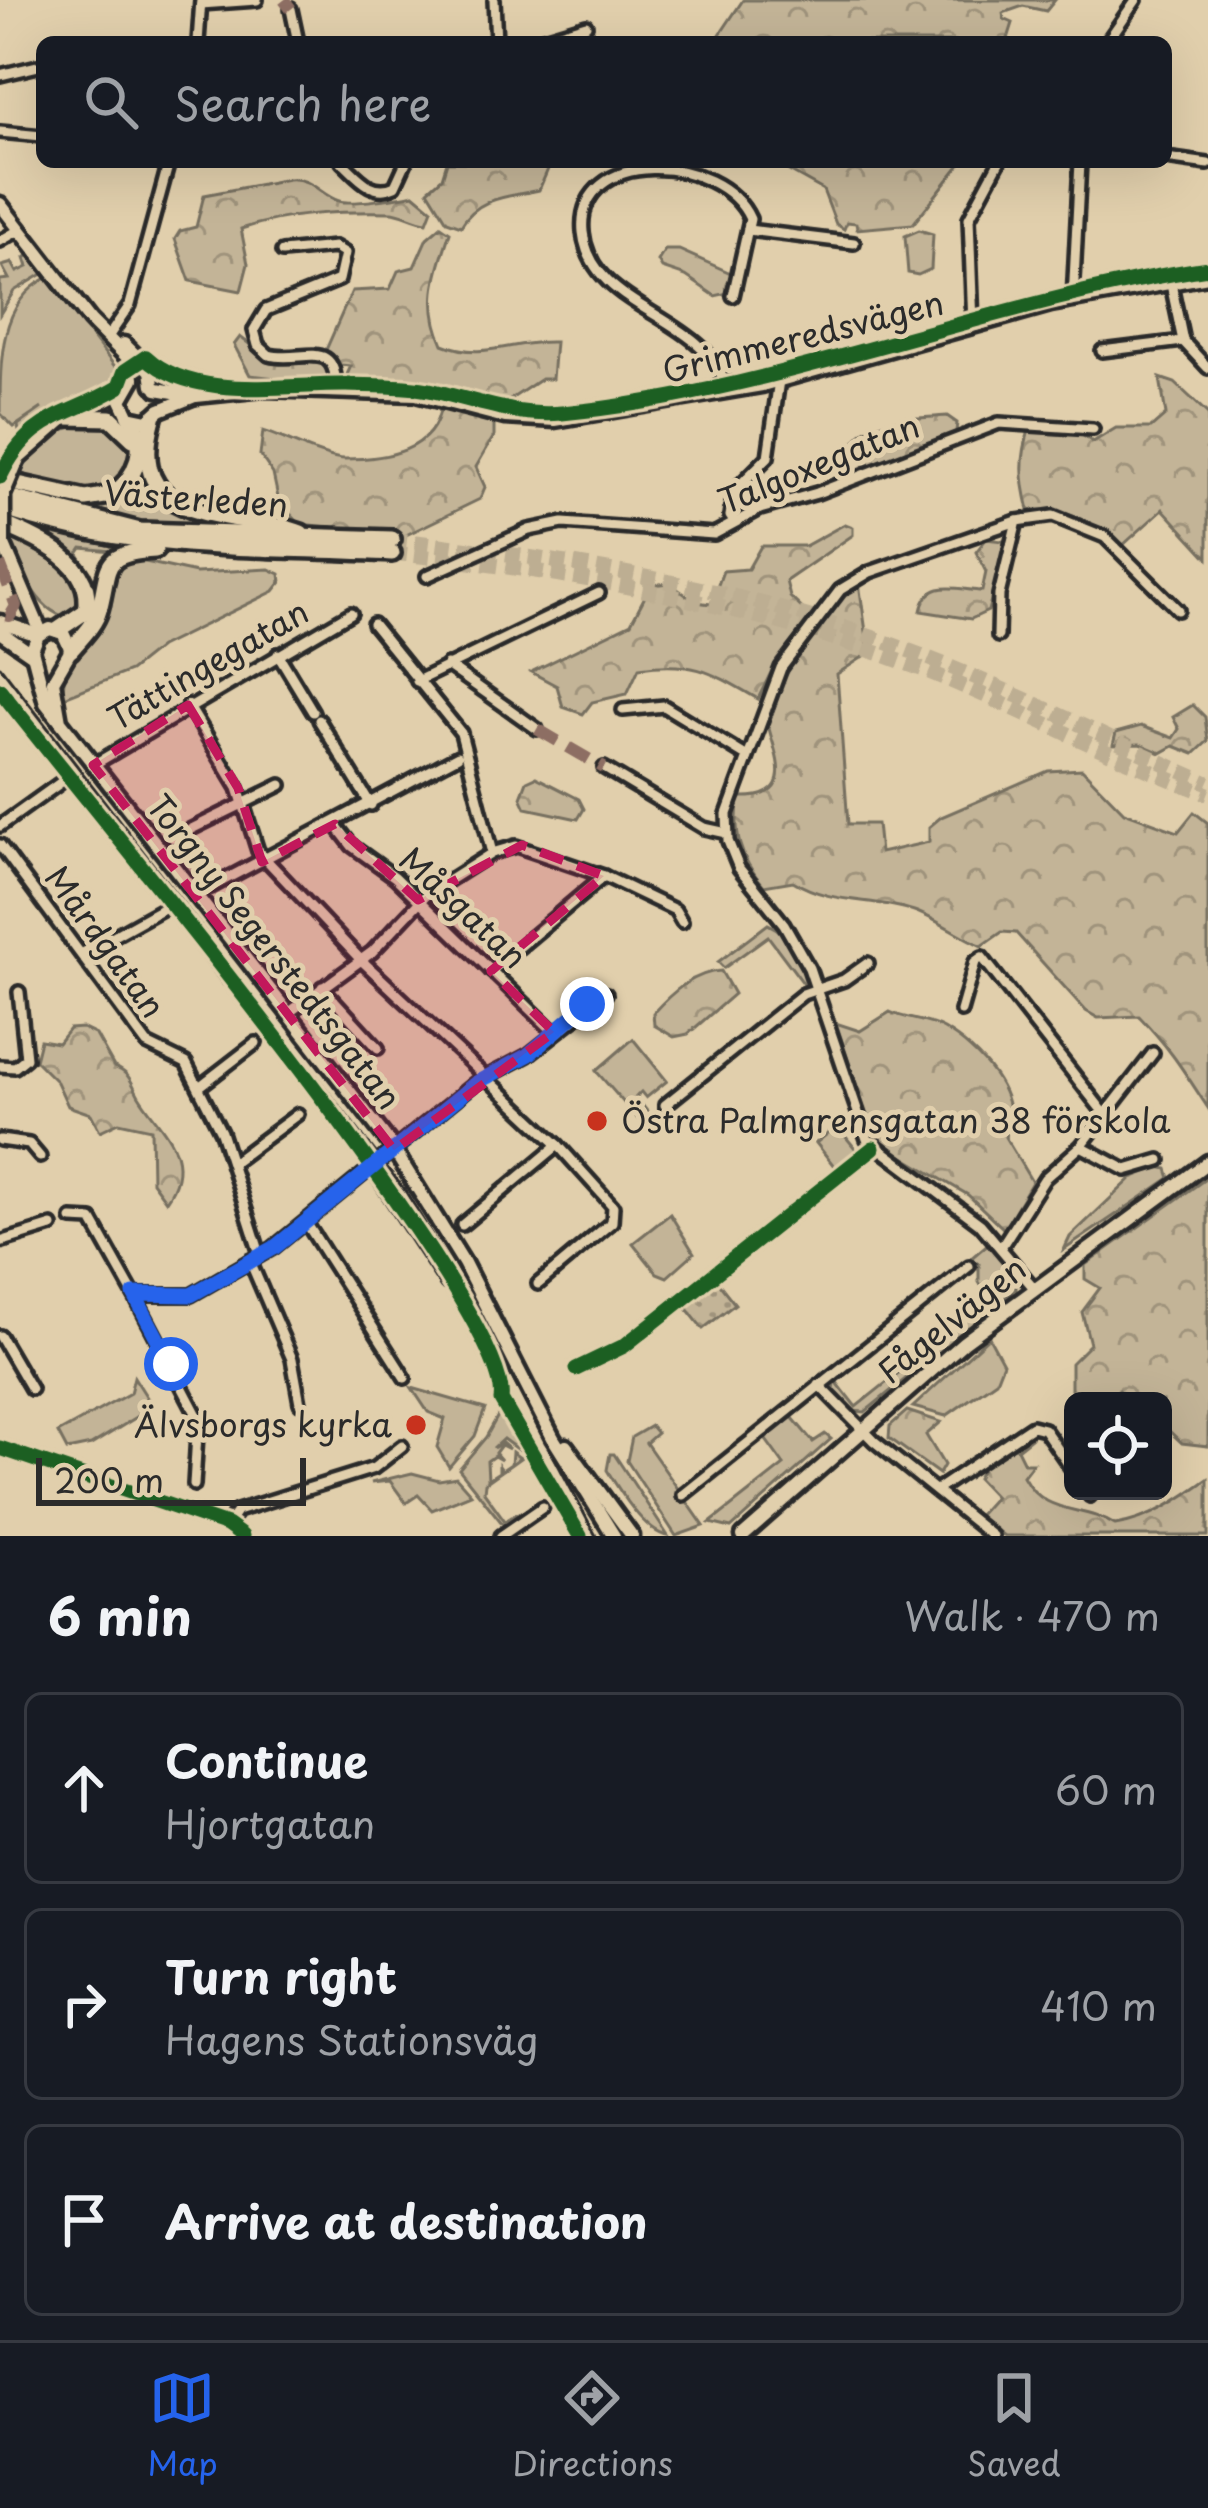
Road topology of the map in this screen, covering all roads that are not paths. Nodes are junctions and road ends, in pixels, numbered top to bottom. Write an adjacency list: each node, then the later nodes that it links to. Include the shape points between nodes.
1 (257, 0): 4 (street)
2 (494, 0): 9 (street)
3 (1136, 0): 11 (street)
4 (201, 2): 7 (street)
5 (291, 9): 8 (street)
6 (586, 25): 10 (street)
7 (198, 36)
8 (297, 36)
9 (496, 36)
10 (550, 36)
11 (1111, 36)
12 (36, 66): 13 (street)
13 (0, 75)
14 (0, 132): 15 (street)
15 (36, 135)
16 (1172, 159): 17 (street)
17 (1208, 164)
18 (167, 168): 34 (street, via 136,290)
19 (349, 168): 20 (street, via 384,190)
20 (403, 168)
21 (996, 168): 33 (street, via 969,218)
22 (1080, 168): 32 (street)
23 (0, 204): 24 (street)
24 (22, 229): 26 (street); 34 (street)
25 (748, 230): 27 (street); 31 (street); 42 (street, via 747,212 730,190 680,170 610,179 593,193 583,220 600,273 710,352)
26 (0, 241)
27 (854, 243)
28 (282, 252): 41 (street, via 345,253 339,280 266,310 254,330 274,357 320,355 334,370)
29 (1208, 277): 30 (street, Grimmeredsvägen)
30 (1172, 284): 32 (street, Grimmeredsvägen); 35 (street)
31 (733, 296)
32 (1073, 300): 33 (street, Grimmeredsvägen)
33 (973, 325): 38 (street, Grimmeredsvägen)
34 (110, 335): 39 (street, via 130,361); 40 (street, via 151,371)
35 (1183, 341): 36 (street); 37 (street)
36 (1102, 351)
37 (1208, 368)
38 (779, 380): 42 (street, Grimmeredsvägen); 54 (street, via 768,457 734,491)
39 (129, 386): 40 (street, Grimmeredsvägen); 45 (street); 46 (street)
40 (155, 387): 43 (street, Grimmeredsvägen); 44 (street)
41 (336, 391): 42 (street, Grimmeredsvägen, via 430,396 539,420); 43 (street, Grimmeredsvägen)
42 (727, 392)
43 (196, 396): 44 (street, Grimmeredsvägen)
44 (156, 414): 45 (street, Grimmeredsvägen); 55 (highway, via 148,451 153,475 176,506)
45 (128, 415): 46 (street, Grimmeredsvägen); 48 (highway, via 140,440)
46 (67, 417): 48 (highway, via 122,423); 56 (street, bridge, via 18,459 3,495)
47 (1093, 429): 54 (street, Talgoxegatan, via 999,423)
48 (137, 459): 49 (highway, via 124,486 99,499)
49 (0, 480)
50 (0, 495): 55 (highway, Västerleden, via 140,531)
51 (0, 507): 57 (highway, Västerleden, via 106,537)
52 (1017, 521): 60 (street, via 1053,516 1093,529); 66 (street); 78 (street, via 882,567 840,590 772,684)
53 (0, 523): 65 (highway, via 84,578 86,611)
54 (734, 523): 58 (street, Talgoxegatan, via 703,535 592,521 549,524)
55 (309, 536): 57 (highway, Västerleden, via 392,546)
56 (2, 543): 65 (street)
57 (193, 547): 67 (highway, via 113,560 96,618)
58 (428, 576)
59 (599, 593): 70 (street)
60 (1178, 610)
61 (351, 614): 68 (street, Tättingegatan)
62 (0, 622): 65 (street)
63 (373, 623): 72 (street)
64 (0, 632): 69 (street)
65 (48, 632): 67 (street); 69 (street)
66 (998, 636)
67 (71, 650): 71 (street)
68 (278, 654): 73 (street, Tättingegatan); 84 (street)
69 (34, 658): 71 (street); 75 (street, Torgny Segerstedtsgatan, via 41,692)
70 (447, 665): 72 (street); 76 (street)
71 (59, 667): 75 (street, via 52,688)
72 (417, 681): 90 (street, via 466,742)
73 (188, 705): 79 (street, Tättingegatan); 83 (street)
74 (623, 710): 78 (street, via 664,706)
75 (60, 721): 79 (street, Torgny Segerstedtsgatan)
76 (537, 729)
77 (458, 756): 84 (street)
78 (746, 756): 87 (street)
79 (93, 764): 108 (street, Torgny Segerstedtsgatan)
80 (604, 768): 87 (street, via 704,828)
81 (60, 783): 86 (street)
82 (281, 785): 83 (street)
83 (243, 803): 88 (street); 92 (street)
84 (371, 805): 85 (street)
85 (334, 824): 92 (street); 95 (street, Måsgatan)
86 (0, 826)
87 (727, 833): 104 (street, via 739,868 797,944)
88 (173, 838)
89 (0, 845): 98 (street, Mårdgatan)
90 (493, 853): 93 (street, via 525,846); 95 (street)
91 (136, 858): 96 (street)
92 (266, 860): 94 (street); 99 (street)
93 (604, 876): 97 (street, via 675,910); 101 (street)
94 (211, 887)
95 (419, 901): 99 (street); 101 (street, Måsgatan)
96 (171, 904): 98 (street); 102 (street)
97 (682, 922)
98 (83, 953): 115 (street, Mårdgatan, via 147,1044 186,1063)
99 (359, 959): 103 (street); 114 (street)
100 (868, 963): 104 (street)
101 (491, 971): 109 (street, Måsgatan)
102 (229, 980)
103 (322, 987): 108 (street); 111 (street)
104 (815, 989): 116 (street); 133 (street, via 867,1139)
105 (19, 992): 113 (street, via 26,1058)
106 (606, 994): 109 (street)
107 (961, 1011): 117 (street, via 975,962 986,958)
108 (287, 1014): 122 (street, Torgny Segerstedtsgatan)
109 (554, 1032): 114 (street)
110 (256, 1042): 115 (street)
111 (378, 1048)
112 (1153, 1053): 117 (street)
113 (0, 1066)
114 (483, 1079): 120 (street); 122 (street)
115 (199, 1087): 126 (street, Mårdgatan)
116 (665, 1105)
117 (1104, 1113): 121 (street)
118 (298, 1114): 126 (street)
119 (0, 1140): 123 (street, via 29,1144)
120 (558, 1144): 130 (street); 137 (street, via 613,1206 612,1222)
121 (1081, 1146): 124 (street, via 1126,1170); 133 (street, via 1045,1178)
122 (394, 1150): 127 (street); 141 (street, Torgny Segerstedtsgatan)
123 (40, 1156)
124 (1160, 1160)
125 (1208, 1162): 138 (street, Fågelvägen)
126 (232, 1163): 134 (street, Mårdgatan)
127 (373, 1169): 129 (street); 136 (street)
128 (72, 1219): 139 (street, via 92,1220)
129 (308, 1224): 134 (street); 142 (street)
130 (462, 1225)
131 (52, 1226): 132 (street)
132 (0, 1242)
133 (1001, 1247): 138 (street)
134 (255, 1257): 139 (street, via 191,1295); 145 (street, Mårdgatan)
135 (970, 1266): 143 (street)
136 (447, 1283)
137 (538, 1284)
138 (1034, 1288): 146 (street, Fågelvägen)
139 (134, 1294): 150 (street, via 198,1417)
140 (0, 1336): 144 (street)
141 (508, 1347): 157 (street, Torgny Segerstedtsgatan); 158 (street, Torgny Segerstedtsgatan, via 569,1451)
142 (405, 1378)
143 (819, 1385): 146 (street); 152 (street)
144 (31, 1389)
145 (301, 1403)
146 (863, 1430): 151 (street); 159 (street, Fågelvägen)
147 (402, 1446): 154 (street, via 384,1464 237,1511)
148 (0, 1448): 154 (street)
149 (1064, 1458): 151 (street, via 1032,1426)
150 (194, 1484)
151 (938, 1489): 160 (street)
152 (683, 1495)
153 (543, 1507): 156 (street)
154 (227, 1525): 155 (street)
155 (242, 1536)
156 (501, 1536)
157 (614, 1536)
158 (632, 1536)
159 (742, 1536)
160 (992, 1536)

